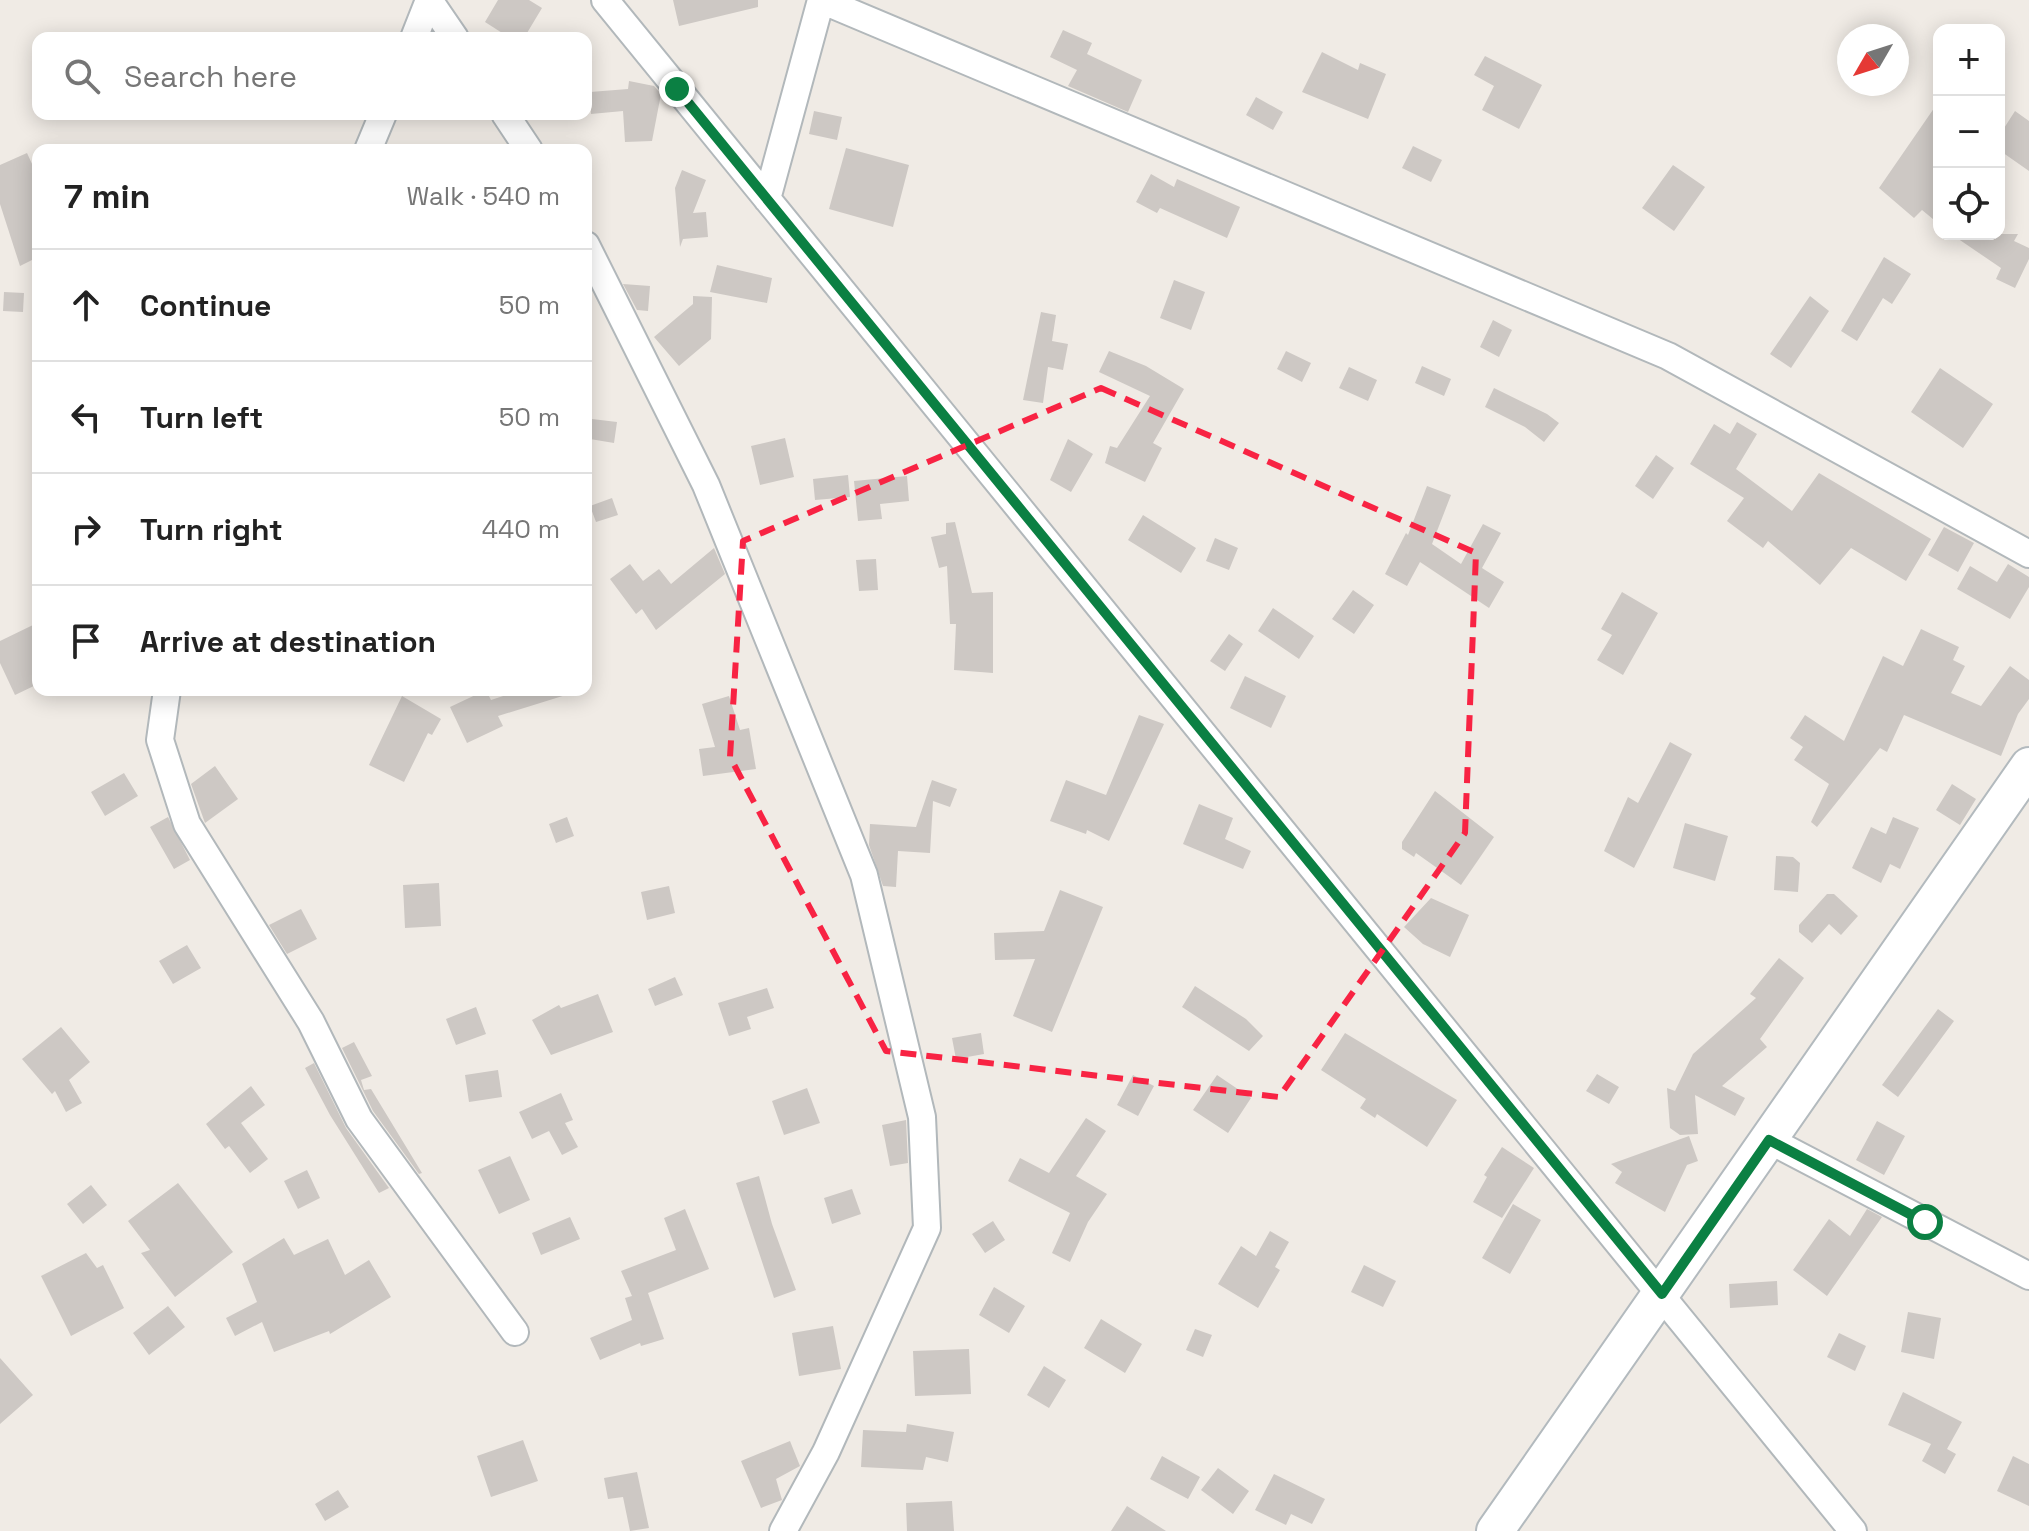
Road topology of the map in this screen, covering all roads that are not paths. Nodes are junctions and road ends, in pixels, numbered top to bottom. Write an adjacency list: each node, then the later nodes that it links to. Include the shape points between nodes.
1 (605, 0): 8 (street)
2 (416, 32): 3 (street, via 429,0)
3 (451, 32)
4 (380, 120): 6 (street)
5 (509, 120): 7 (street)
6 (370, 144)
7 (525, 144)
8 (767, 199): 10 (street, via 821,0 1668,356); 15 (street)
9 (592, 257): 17 (street, via 706,485 864,875 922,1117 927,1228 826,1452)
10 (2029, 554)
11 (166, 696): 16 (street, via 160,740 187,824 311,1022 359,1119)
12 (2029, 766): 13 (street)
13 (1769, 1140): 14 (street); 15 (street)
14 (2029, 1276)
15 (1662, 1294): 18 (street); 19 (street)
16 (515, 1332)
17 (783, 1531)
18 (1495, 1531)
19 (1853, 1531)

